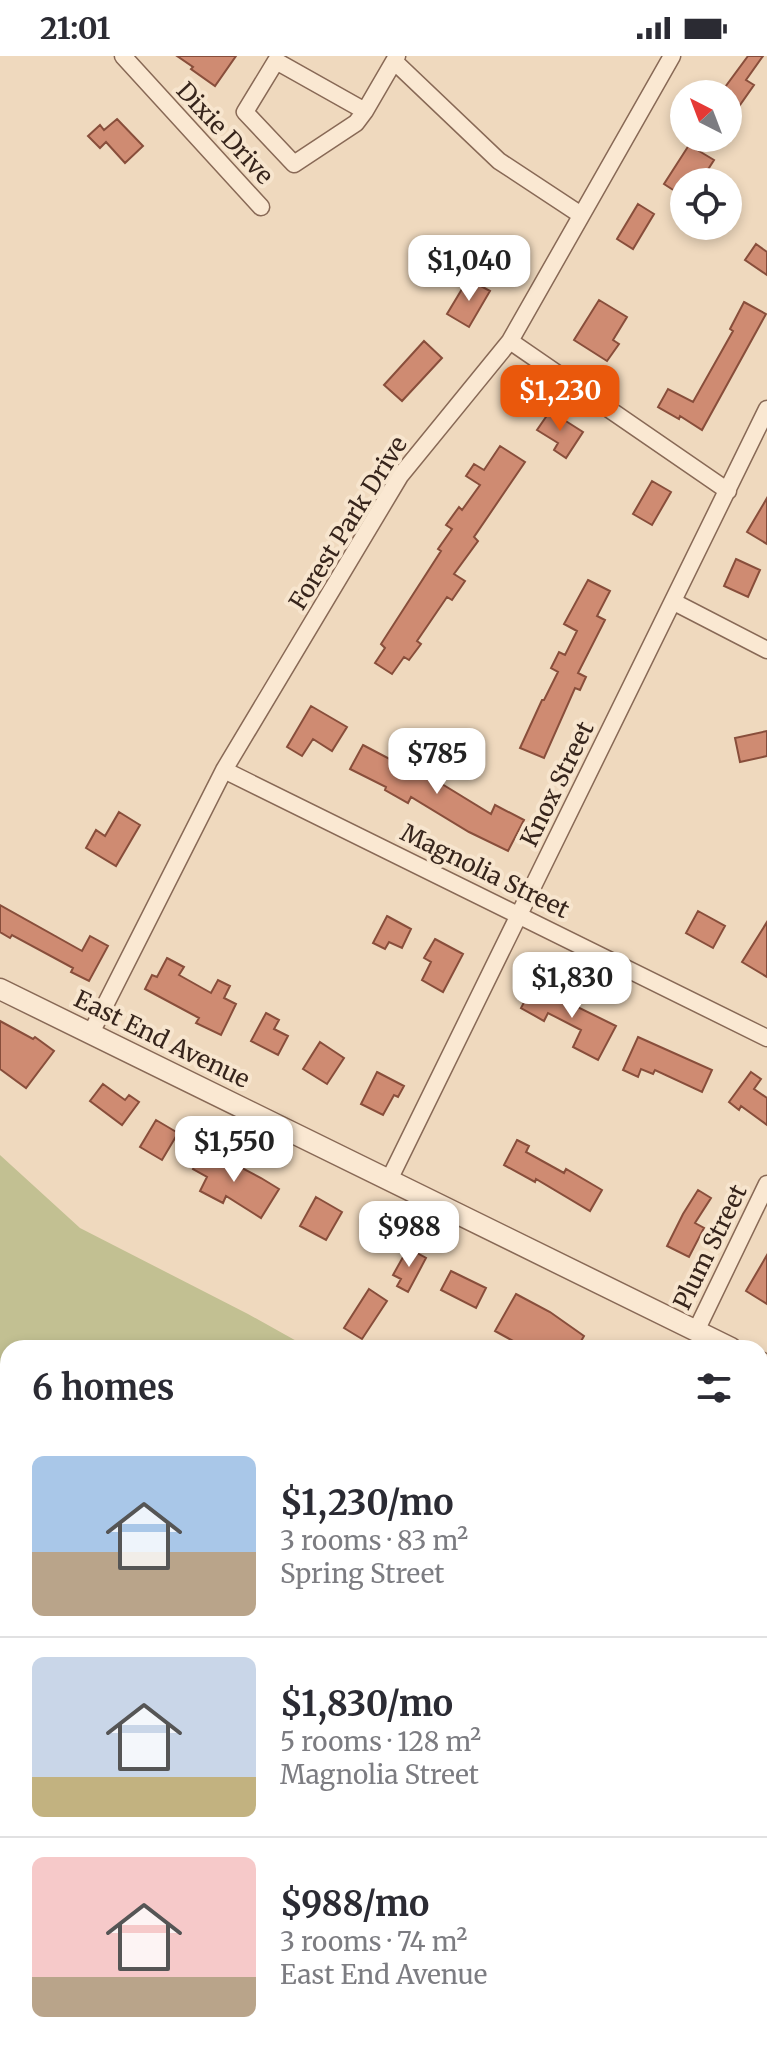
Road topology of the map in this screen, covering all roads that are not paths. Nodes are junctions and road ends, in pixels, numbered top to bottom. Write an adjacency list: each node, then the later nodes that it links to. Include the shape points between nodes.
1 (123, 56): 5 (street, Dixie Drive)
2 (672, 56): 6 (street, Forest Park Drive)
3 (396, 58): 4 (street); 6 (street, via 499,161)
4 (365, 111): 4 (street, via 356,123 294,164 245,112 276,61)
5 (261, 207)
6 (581, 215): 7 (street, Forest Park Drive)
7 (510, 341): 9 (street); 12 (street, Forest Park Drive, via 400,476)
8 (767, 409): 9 (street, Knox Street)
9 (728, 491): 10 (street, Knox Street)
10 (674, 602): 11 (street); 13 (street, Knox Street)
11 (767, 650)
12 (224, 770): 13 (street, Magnolia Street); 15 (street, Forest Park Drive)
13 (520, 915): 16 (street, Magnolia Street); 17 (street, Knox Street)
14 (0, 989): 15 (street, East End Avenue)
15 (91, 1033): 17 (street, East End Avenue)
16 (767, 1038)
17 (389, 1180): 19 (street, East End Avenue)
18 (767, 1184): 19 (street, Plum Street)
19 (696, 1331): 20 (street, East End Avenue)
20 (715, 1340)

